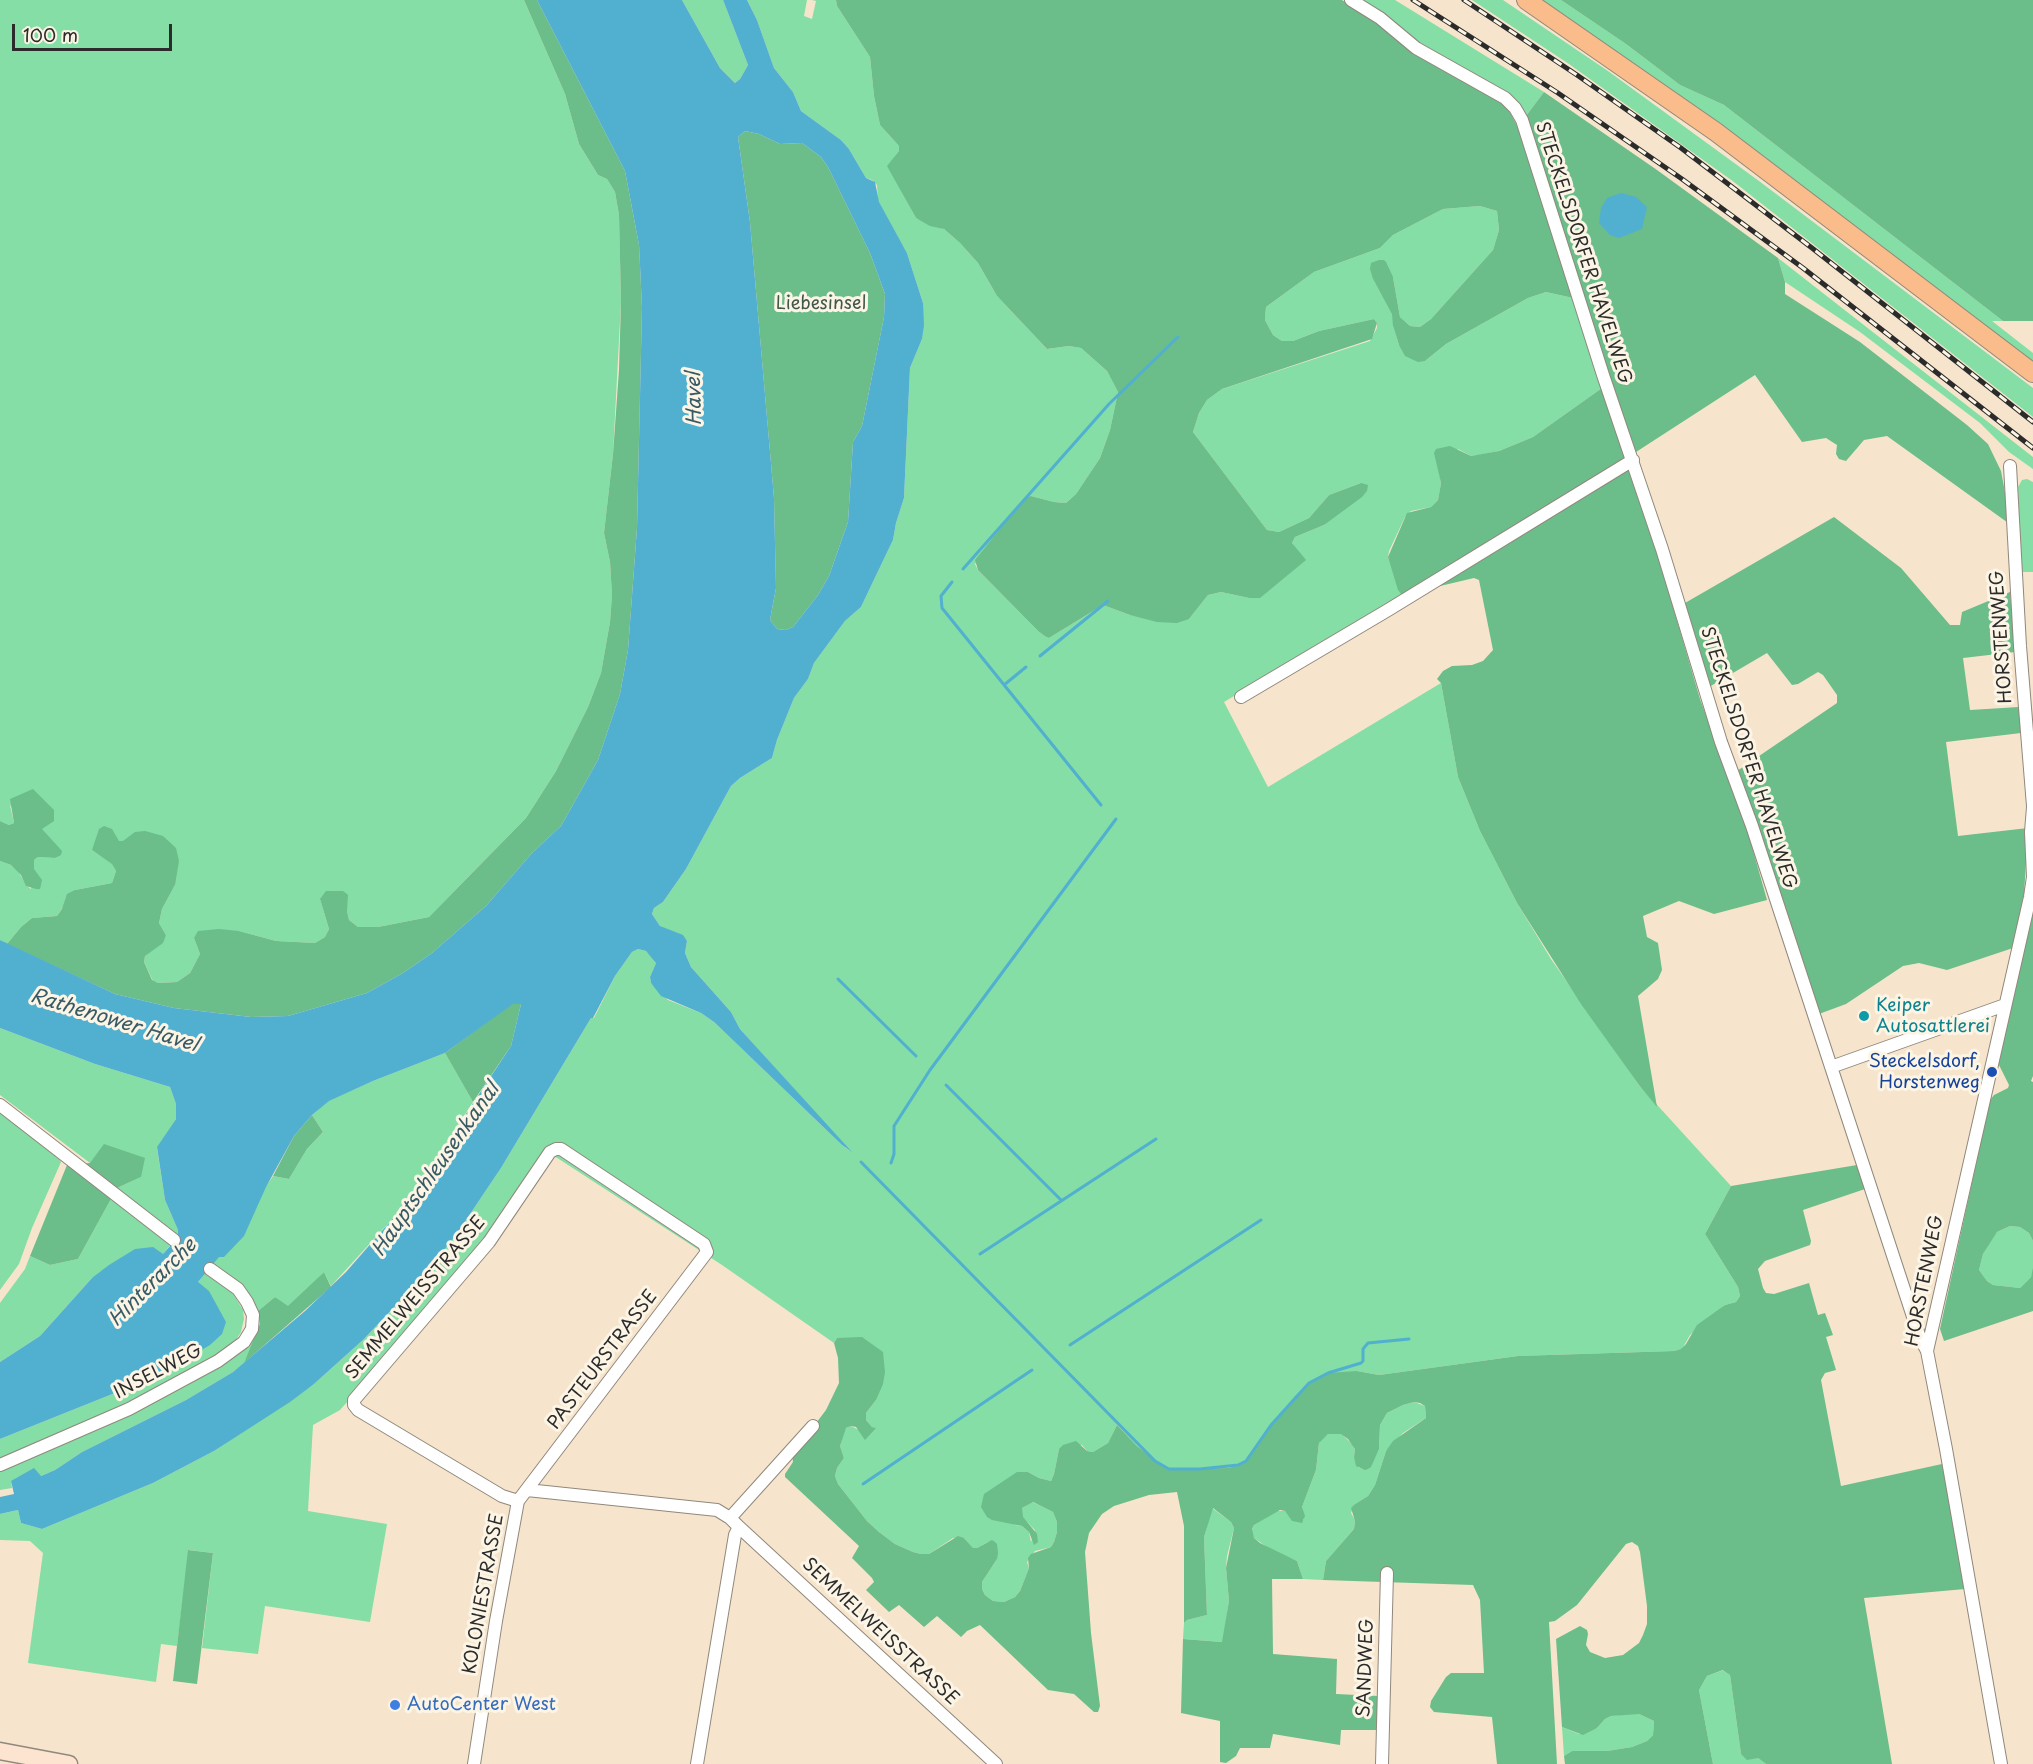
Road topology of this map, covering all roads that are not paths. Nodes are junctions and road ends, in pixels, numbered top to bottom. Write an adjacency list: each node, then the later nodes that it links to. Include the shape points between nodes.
1 (1351, 0): 4 (street, STECKELSDORFER HAVELWEG, via 1416,48 1505,98 1515,108)
2 (1526, 0): 3 (main road, via 1725,138)
3 (2033, 372)
4 (1632, 460): 6 (street); 9 (street, STECKELSDORFER HAVELWEG, via 1721,742)
5 (2010, 466): 7 (street, HORSTENWEG)
6 (1241, 697)
7 (2033, 807): 8 (street, HORSTENWEG, via 2033,877)
8 (2005, 1005): 9 (street); 14 (street, HORSTENWEG)
9 (1831, 1067): 14 (street, STECKELSDORFER HAVELWEG)
10 (0, 1105): 11 (street)
11 (174, 1240)
12 (707, 1252): 17 (street, PASTEURSTRASSE); 18 (street, SEMMELWEISSTRASSE, via 704,1244 556,1149 550,1152 489,1242 355,1398 358,1410 502,1496)
13 (210, 1269): 16 (street, INSELWEG, via 238,1289 247,1302 253,1315 252,1329 244,1342 218,1361 129,1409)
14 (1927, 1351): 27 (street, HORSTENWEG)
15 (813, 1426): 19 (street)
16 (0, 1465)
17 (526, 1490): 18 (street); 19 (street, SEMMELWEISSTRASSE, via 717,1510)
18 (518, 1501): 23 (street, KOLONIESTRASSE)
19 (735, 1523): 24 (street); 25 (street, SEMMELWEISSTRASSE)
20 (1388, 1574): 26 (street, SANDWEG)
21 (0, 1752): 22 (main road)
22 (69, 1764)
23 (474, 1764)
24 (697, 1764)
25 (996, 1764)
26 (1382, 1764)
27 (2001, 1764)

